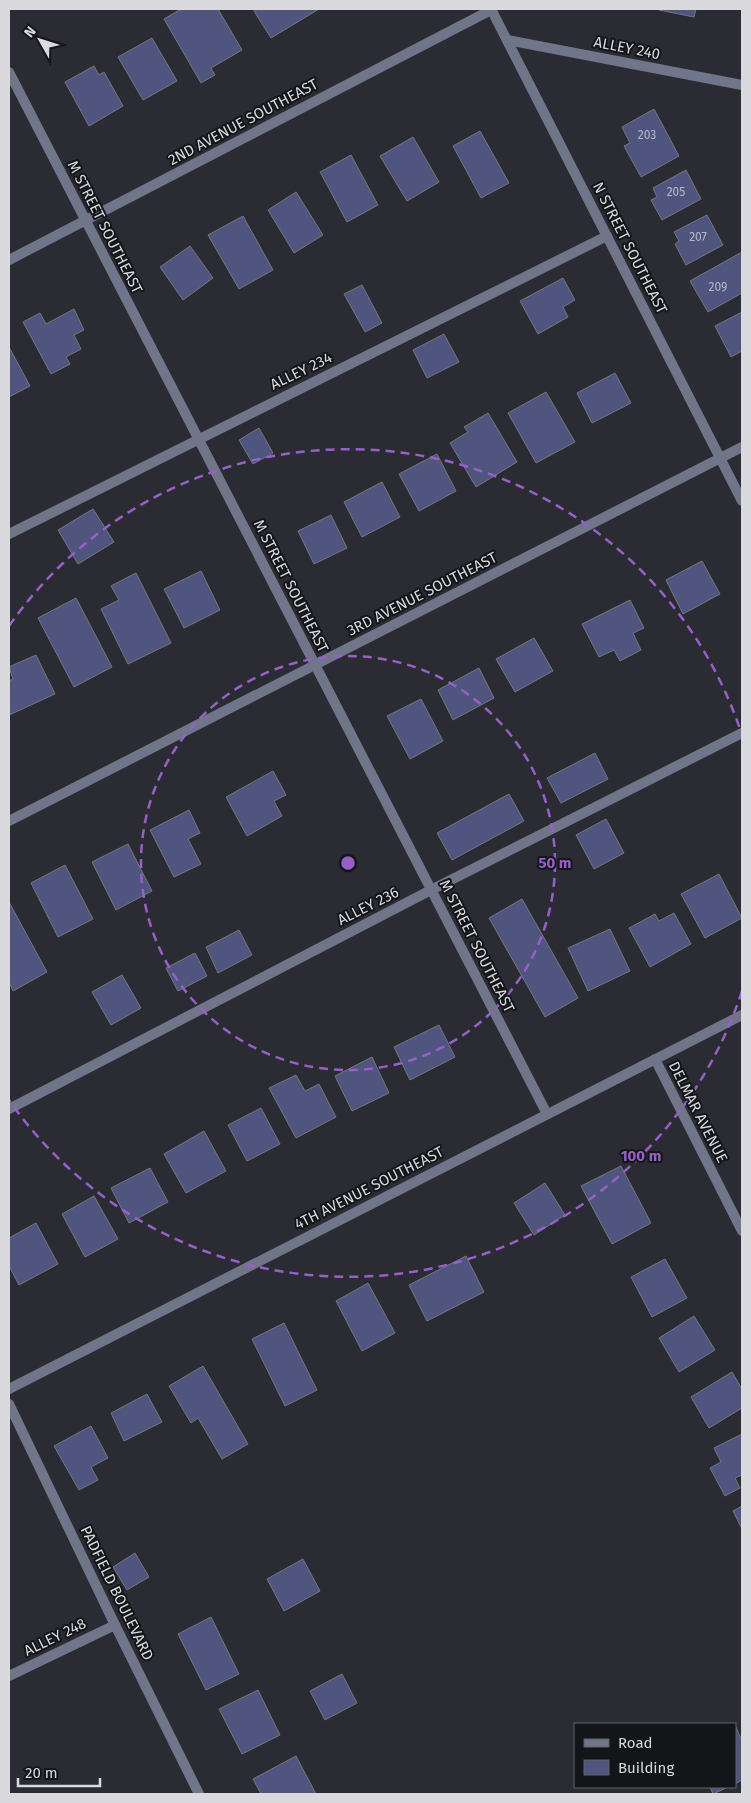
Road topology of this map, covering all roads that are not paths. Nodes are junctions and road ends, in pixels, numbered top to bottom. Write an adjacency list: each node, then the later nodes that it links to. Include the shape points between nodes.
1 (491, 9): 2 (street, N STREET SOUTHEAST); 5 (street, 2ND AVENUE SOUTHEAST)
2 (507, 40): 4 (street, ALLEY 240); 6 (street, N STREET SOUTHEAST)
3 (9, 72): 5 (street, M STREET SOUTHEAST)
4 (742, 84)
5 (86, 221): 7 (street, 2ND AVENUE SOUTHEAST); 8 (street, M STREET SOUTHEAST)
6 (607, 236): 8 (street, ALLEY 234); 10 (street, N STREET SOUTHEAST)
7 (9, 260)
8 (198, 439): 12 (street, ALLEY 234); 13 (street, M STREET SOUTHEAST)
9 (742, 447): 10 (street, 3RD AVENUE SOUTHEAST)
10 (721, 458): 11 (street, N STREET SOUTHEAST); 13 (street, 3RD AVENUE SOUTHEAST)
11 (742, 501)
12 (9, 534)
13 (315, 666): 15 (street, 3RD AVENUE SOUTHEAST); 16 (street, M STREET SOUTHEAST)
14 (742, 733): 16 (street, ALLEY 236)
15 (9, 821)
16 (431, 890): 19 (street, ALLEY 236); 20 (street, M STREET SOUTHEAST)
17 (742, 1015): 18 (street, 4TH AVENUE SOUTHEAST)
18 (655, 1059): 20 (street, 4TH AVENUE SOUTHEAST); 21 (street, DELMAR AVENUE)
19 (9, 1109)
20 (547, 1114): 22 (street, 4TH AVENUE SOUTHEAST)
21 (742, 1231)
22 (9, 1389)
23 (9, 1404): 24 (street, PADFIELD BOULEVARD)
24 (115, 1625): 25 (street, ALLEY 248); 26 (street, PADFIELD BOULEVARD)
25 (9, 1676)
26 (200, 1794)

